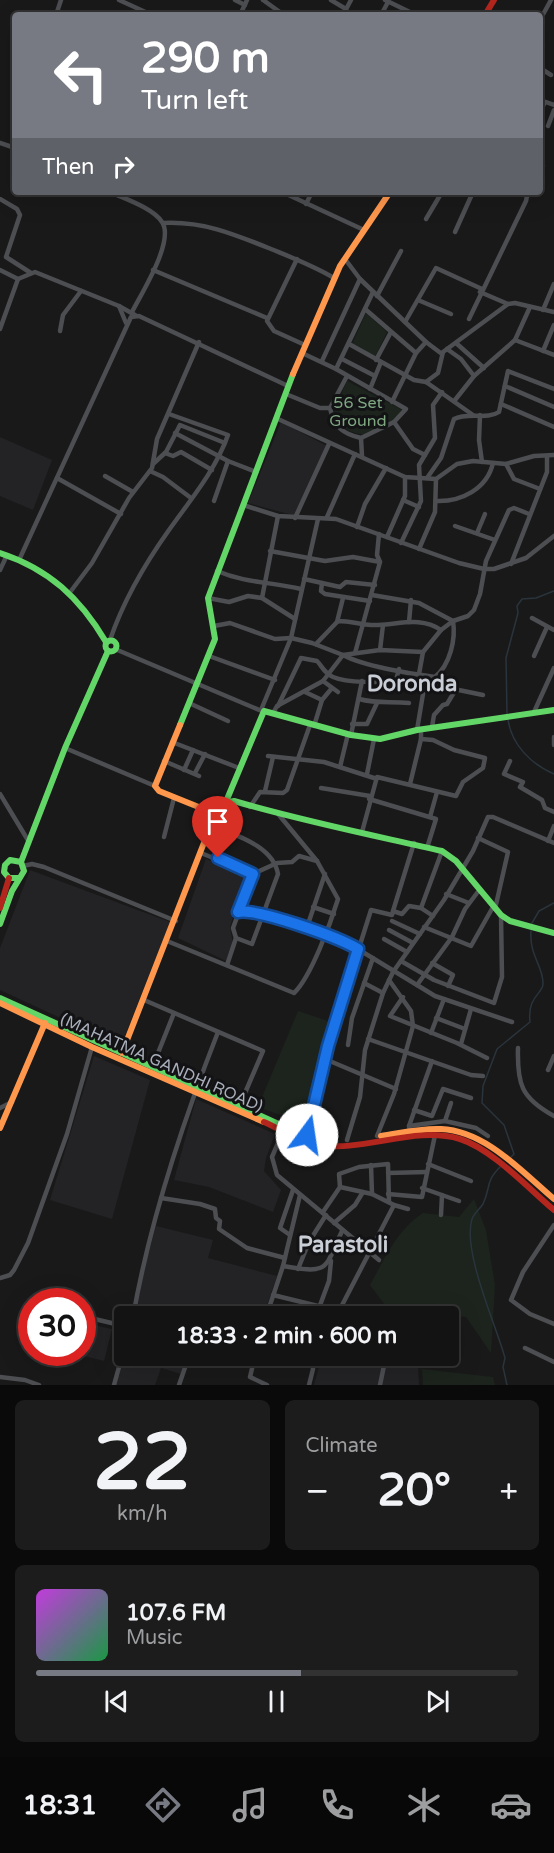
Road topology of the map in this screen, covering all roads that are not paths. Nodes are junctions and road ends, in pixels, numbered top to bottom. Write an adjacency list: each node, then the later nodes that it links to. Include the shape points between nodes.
1 (119, 0): 10 (street)
2 (235, 0): 8 (street)
3 (263, 0): 11 (street)
4 (331, 0): 9 (street)
5 (351, 0): 9 (street)
6 (553, 0): 14 (street)
7 (386, 1): 13 (street)
8 (246, 2)
9 (346, 9): 12 (street)
10 (145, 12)
11 (280, 12)
12 (344, 12)
13 (410, 12)
14 (543, 15)
15 (543, 70): 16 (street)
16 (551, 75)
17 (554, 111): 18 (street)
18 (548, 126)
19 (121, 195): 29 (street)
20 (288, 195): 27 (street)
21 (310, 195): 27 (street)
22 (388, 195): 30 (main road)
23 (440, 195): 28 (street)
24 (472, 195): 31 (street)
25 (526, 195): 43 (street)
26 (0, 199): 37 (street, via 20,215 5,256)
27 (306, 204): 30 (street)
28 (426, 219)
29 (163, 223): 33 (street, via 213,227); 36 (street, via 165,240)
30 (364, 230): 34 (main road)
31 (455, 232)
32 (401, 251): 44 (street)
33 (297, 259): 38 (street); 54 (street)
34 (345, 259): 38 (main road); 40 (street)
35 (0, 270): 39 (street)
36 (153, 270): 52 (street); 54 (street)
37 (31, 273): 39 (street); 42 (street, via 42,273)
38 (334, 278): 67 (main road)
39 (18, 279): 59 (street)
40 (360, 279): 44 (street); 75 (street)
41 (554, 284): 50 (street)
42 (81, 291): 47 (street); 60 (street, via 63,315)
43 (481, 291): 45 (street, via 436,268); 46 (street); 55 (street)
44 (375, 294): 49 (street); 56 (street)
45 (418, 300): 53 (street); 56 (street)
46 (508, 304): 48 (street); 65 (street)
47 (119, 306): 52 (street); 57 (street)
48 (530, 307): 50 (street); 62 (street)
49 (365, 309): 61 (street); 66 (street)
50 (543, 310): 51 (street)
51 (554, 312)
52 (133, 314): 57 (street); 63 (street)
53 (451, 314)
54 (267, 318): 67 (street, via 274,331)
55 (469, 319)
56 (405, 322): 64 (street)
57 (126, 323): 125 (street)
58 (554, 326): 69 (street)
59 (0, 329)
60 (60, 331)
61 (391, 332): 71 (street); 76 (street)
62 (515, 340): 69 (street); 77 (street)
63 (199, 342): 84 (street); 95 (street)
64 (426, 342): 71 (street); 72 (street)
65 (456, 343): 68 (street); 77 (street)
66 (349, 344): 74 (street); 76 (street)
67 (305, 345): 70 (main road)
68 (447, 349): 72 (street); 82 (street)
69 (543, 351): 73 (street)
70 (302, 353): 75 (street); 84 (main road)
71 (416, 353): 79 (street)
72 (442, 354): 83 (street, via 438,373)
73 (554, 355)
74 (342, 359): 78 (street); 81 (street)
75 (321, 361): 78 (street)
76 (378, 361): 79 (street); 81 (street)
77 (483, 368): 82 (street)
78 (336, 369): 80 (street)
79 (406, 375): 83 (street); 91 (street)
80 (346, 376): 86 (street); 94 (street)
81 (375, 376): 86 (street)
82 (474, 376): 90 (street)
83 (426, 382): 88 (street)
84 (288, 386): 89 (main road)
85 (505, 386): 87 (street, via 511,371); 92 (street); 93 (street)
86 (370, 388): 91 (street)
87 (554, 390)
88 (441, 392): 90 (street); 109 (street, via 433,405 435,438)
89 (286, 394): 94 (street, via 320,408); 98 (main road)
90 (455, 400): 97 (street)
91 (392, 402): 99 (street, via 406,409)
92 (501, 404): 96 (street, via 496,415); 100 (street)
93 (554, 407)
94 (330, 408): 102 (street, via 334,423)
95 (169, 414): 104 (street, via 228,435); 117 (street, via 157,439)
96 (480, 414): 97 (street); 115 (street)
97 (472, 415): 127 (street, via 454,419 441,458)
98 (278, 419): 105 (street); 122 (main road)
99 (394, 422): 103 (street); 109 (street, via 413,448)
100 (554, 428)
101 (175, 434): 104 (street, via 182,424); 107 (street); 111 (street)
102 (347, 434): 103 (street); 106 (street)
103 (361, 438): 112 (street)
104 (225, 443): 111 (street)
105 (329, 444): 106 (street); 142 (street)
106 (339, 446): 108 (street)
107 (165, 453): 117 (street); 120 (street, via 172,456 181,452)
108 (355, 454): 112 (street); 141 (street)
109 (425, 455): 126 (street, via 419,465)
110 (554, 455): 113 (street)
111 (219, 456): 114 (street); 120 (street)
112 (362, 456): 119 (street)
113 (547, 456): 118 (street); 129 (street, via 547,472)
114 (228, 462): 122 (street); 133 (street)
115 (482, 462): 116 (street); 128 (street, via 457,464)
116 (493, 463): 118 (street); 134 (street, via 490,476 464,498)
117 (153, 464): 121 (street)
118 (506, 464): 129 (street, via 514,479)
119 (386, 468): 124 (street); 145 (street)
120 (212, 470): 131 (street)
121 (150, 471): 130 (street); 131 (street)
122 (255, 472): 135 (main road)
123 (105, 476): 130 (street)
124 (405, 477): 126 (street); 132 (street)
125 (57, 478): 137 (street); 155 (street)
126 (420, 478): 127 (street); 136 (street)
127 (427, 478): 128 (street)
128 (436, 479): 134 (street)
129 (540, 489): 139 (street)
130 (133, 492): 137 (street)
131 (191, 498): 185 (street, via 129,590)
132 (403, 500): 136 (street); 149 (street)
133 (214, 501)
134 (436, 501): 152 (street, via 430,528)
135 (243, 506): 140 (street); 161 (main road)
136 (419, 507): 151 (street)
137 (121, 514): 167 (street, via 89,569)
138 (485, 514): 146 (street)
139 (529, 514): 150 (street, via 512,508); 158 (street)
140 (278, 516): 142 (street); 153 (street)
141 (327, 517): 143 (street); 145 (street)
142 (295, 518): 143 (street)
143 (318, 519): 156 (street)
144 (455, 526): 146 (street)
145 (357, 527): 147 (street)
146 (477, 533): 150 (street)
147 (379, 534): 149 (street); 157 (street)
148 (554, 536): 158 (street, via 532,555)
149 (387, 537): 151 (street)
150 (495, 540): 159 (street)
151 (402, 543): 152 (street)
152 (419, 549): 159 (street)
153 (270, 551): 156 (street); 163 (street)
154 (4, 554): 155 (main road); 160 (street)
155 (20, 558): 167 (main road, via 49,573)
156 (309, 558): 157 (street, via 325,561 353,557); 162 (street)
157 (380, 562): 165 (street)
158 (511, 564): 159 (street)
159 (484, 569): 175 (street, via 474,610)
160 (0, 570)
161 (217, 571): 163 (street); 168 (main road)
162 (304, 579): 164 (street); 166 (street)
163 (265, 584): 166 (street); 169 (street)
164 (322, 584): 165 (street); 170 (street, via 325,594)
165 (375, 585): 171 (street)
166 (301, 589): 174 (street)
167 (71, 591): 185 (main road)
168 (208, 598): 169 (street, via 229,602 248,596); 180 (main road)
169 (262, 598): 174 (street)
170 (343, 598): 171 (street); 176 (street)
171 (371, 598): 172 (street); 178 (street)
172 (411, 600): 175 (street); 177 (street)
173 (532, 618): 181 (street)
174 (295, 619): 184 (street)
175 (453, 621): 182 (street); 198 (street, via 452,646 445,663 435,677)
176 (337, 622): 178 (street); 186 (street)
177 (409, 622): 179 (street); 182 (street, via 426,622)
178 (364, 624): 179 (street); 189 (street)
179 (383, 625): 188 (street)
180 (214, 626): 184 (street, via 231,623 276,639); 192 (main road, via 215,639)
181 (547, 627): 183 (street); 193 (street)
182 (441, 630): 190 (street)
183 (554, 630)
184 (291, 638): 186 (street); 199 (street)
185 (108, 641): 187 (main road)
186 (316, 644): 191 (street)
187 (112, 650): 203 (street); 230 (main road)
188 (380, 650): 189 (street); 190 (street)
189 (355, 652): 191 (street)
190 (423, 652): 197 (street)
191 (344, 655): 195 (street); 196 (street)
192 (209, 656): 199 (street); 203 (main road)
193 (534, 656)
194 (554, 668): 217 (street)
195 (399, 669): 197 (street); 201 (street, via 396,680)
196 (329, 674): 200 (street); 201 (street); 214 (street, via 317,661 302,658)
197 (419, 674): 198 (street)
198 (426, 676): 202 (street)
199 (275, 680): 216 (street)
200 (323, 681): 204 (street); 206 (street)
201 (362, 681): 209 (street)
202 (425, 683): 205 (street); 223 (street)
203 (197, 684): 211 (main road); 216 (street)
204 (332, 688): 207 (street); 210 (street)
205 (456, 689): 208 (street); 222 (street, via 434,715)
206 (305, 692): 210 (street); 214 (street)
207 (338, 692)
208 (483, 695)
209 (359, 699): 212 (street); 220 (street)
210 (322, 700): 221 (street)
211 (189, 703): 219 (street); 228 (main road)
212 (377, 703): 213 (street); 220 (street, via 367,724)
213 (409, 703)
214 (278, 706): 218 (street)
215 (554, 710): 217 (main road)
216 (263, 711): 218 (main road); 237 (main road)
217 (534, 712): 222 (main road)
218 (273, 713): 221 (main road)
219 (228, 721)
220 (352, 724): 224 (street)
221 (312, 726): 224 (main road); 233 (street)
222 (432, 727): 223 (main road)
223 (419, 729): 226 (main road); 227 (street)
224 (349, 735): 226 (main road); 236 (street)
225 (554, 737): 229 (street)
226 (374, 739): 239 (street)
227 (422, 739): 241 (street); 245 (street, via 485,758 483,768 463,782 456,796)
228 (172, 742): 231 (street); 234 (main road)
229 (554, 745)
230 (65, 748): 242 (street); 260 (main road)
231 (193, 750): 232 (street); 238 (street)
232 (205, 754): 237 (street); 238 (street, via 197,775)
233 (296, 758): 236 (street); 244 (street, via 286,791); 244 (street, via 270,756)
234 (164, 760): 238 (street); 242 (main road)
235 (510, 761): 251 (street, via 504,774 520,780 520,787)
236 (340, 767): 239 (street)
237 (239, 768): 249 (main road)
238 (184, 770)
239 (367, 774): 240 (street)
240 (375, 778): 241 (street); 247 (street)
241 (410, 784): 245 (street)
242 (155, 786): 248 (main road)
243 (321, 788): 247 (street)
244 (265, 791): 250 (street, via 259,793)
245 (437, 792): 254 (street)
246 (0, 795): 260 (street)
247 (370, 797): 254 (street); 257 (street)
248 (174, 798): 253 (main road); 258 (street)
249 (225, 804): 250 (main road, via 231,800); 253 (main road)
250 (250, 807): 252 (main road)
251 (554, 812)
252 (278, 813): 257 (main road); 266 (street)
253 (214, 816): 255 (main road)
254 (430, 817): 263 (street, via 436,822)
255 (211, 825): 265 (main road); 267 (street, via 250,841)
256 (554, 826): 261 (street)
257 (362, 832): 262 (main road)
258 (164, 837)
259 (478, 838): 261 (street, via 488,817 493,817); 269 (street); 283 (street, via 508,852)
260 (29, 842): 268 (main road)
261 (551, 842)
262 (414, 843): 263 (main road); 284 (street)
263 (427, 848): 264 (main road)
264 (442, 851): 269 (main road); 282 (street)
265 (201, 853): 271 (street); 290 (main road)
266 (317, 861): 267 (street, via 299,856 292,862); 272 (street)
267 (276, 863): 271 (street); 289 (street, via 278,874)
268 (22, 864): 270 (main road, via 14,860); 274 (main road, via 24,871); 290 (street, via 44,867)
269 (461, 867): 276 (main road); 277 (street)
270 (2, 868): 273 (main road)
271 (253, 874): 285 (street)
272 (325, 874): 280 (street); 286 (street, via 338,899)
273 (9, 878): 274 (main road); 275 (main road)
274 (18, 878): 292 (main road)
275 (8, 886): 278 (street); 281 (main road)
276 (480, 889): 279 (street); 283 (main road)
277 (446, 894): 279 (street); 287 (street)
278 (0, 901)
279 (469, 903): 301 (street)
280 (313, 907): 286 (street); 294 (street)
281 (0, 908)
282 (421, 908): 284 (street, via 409,906 402,914); 287 (street)
283 (494, 908): 288 (main road); 301 (street, via 471,946)
284 (393, 911): 304 (street, via 392,915 371,910)
285 (238, 912): 289 (street, via 248,910); 299 (street, via 232,928)
286 (334, 914): 296 (street)
287 (432, 915): 293 (street)
288 (501, 915): 297 (main road); 316 (street, via 502,977 494,1003)
289 (262, 916): 294 (street); 299 (street, via 252,944)
290 (176, 921): 302 (main road)
291 (392, 921): 298 (street)
292 (0, 924)
293 (424, 927): 298 (street); 301 (street)
294 (306, 930): 296 (street)
295 (389, 930): 303 (street)
296 (326, 933): 304 (street); 309 (street, via 303,984 294,993)
297 (554, 933)
298 (420, 934): 303 (street)
299 (236, 938): 309 (street)
300 (384, 939): 305 (street)
301 (450, 940): 308 (street)
302 (167, 941): 309 (street); 321 (main road)
303 (413, 943): 305 (street)
304 (358, 949): 306 (street); 343 (street)
305 (407, 952): 307 (street)
306 (373, 958): 310 (street); 313 (street)
307 (401, 961): 310 (street); 311 (street)
308 (432, 963): 311 (street); 315 (street, via 453,975)
309 (227, 965)
310 (393, 972): 312 (street); 314 (street)
311 (424, 975): 314 (street); 315 (street)
312 (389, 980): 317 (street); 318 (street)
313 (364, 983): 317 (street); 335 (street)
314 (417, 985): 320 (street)
315 (448, 986): 316 (street)
316 (459, 991): 323 (street)
317 (383, 993): 333 (street)
318 (403, 997): 329 (street); 329 (street, via 390,1016)
319 (0, 998): 327 (main road)
320 (444, 999): 323 (street); 326 (street)
321 (144, 1000): 325 (street); 338 (main road)
322 (0, 1003): 327 (main road, (MAHATMA GANDHI ROAD))
323 (454, 1003): 324 (street)
324 (471, 1009): 328 (street); 330 (street)
325 (174, 1013): 331 (street); 341 (street)
326 (436, 1018): 330 (street); 332 (street)
327 (46, 1022): 336 (main road, (MAHATMA GANDHI ROAD)); 338 (main road); 352 (main road)
328 (512, 1022)
329 (414, 1026): 332 (street); 339 (street)
330 (465, 1029): 334 (street)
331 (218, 1032): 348 (street); 350 (street, via 263,1051)
332 (431, 1033): 334 (street)
333 (368, 1039): 339 (street); 346 (street)
334 (461, 1044): 342 (street)
335 (348, 1045)
336 (92, 1047): 348 (main road, (MAHATMA GANDHI ROAD)); 400 (street, via 67,1134 28,1243 10,1275)
337 (518, 1048): 356 (street, via 522,1088 530,1102)
338 (122, 1053): 348 (main road)
339 (406, 1053): 344 (street); 349 (street)
340 (554, 1056): 345 (street)
341 (156, 1058)
342 (487, 1058)
343 (325, 1059): 346 (street); 361 (street)
344 (432, 1061): 347 (street); 355 (street)
345 (548, 1070)
346 (363, 1075): 349 (street); 365 (street, via 358,1108)
347 (483, 1076)
348 (195, 1089): 359 (main road, (MAHATMA GANDHI ROAD)); 382 (street)
349 (396, 1089): 363 (street)
350 (245, 1093)
351 (471, 1098): 355 (street, via 443,1089 432,1116)
352 (12, 1102): 354 (street); 358 (main road)
353 (451, 1103): 357 (street)
354 (0, 1108)
355 (414, 1110): 360 (street)
356 (553, 1113)
357 (445, 1121): 360 (street); 364 (street, via 476,1128)
358 (0, 1128)
359 (284, 1129): 361 (main road); 362 (main road, (MAHATMA GANDHI ROAD), via 314,1144 338,1145); 376 (street, via 272,1165)
360 (410, 1129): 363 (main road); 366 (main road, via 453,1131 469,1136)
361 (307, 1135): 365 (main road, via 320,1141)
362 (435, 1135): 366 (main road, via 465,1140); 367 (street)
363 (377, 1136): 365 (main road)
364 (488, 1136)
365 (347, 1140)
366 (490, 1153): 371 (main road); 373 (main road)
367 (428, 1164): 369 (street); 372 (street)
368 (371, 1165): 370 (street, via 388,1164); 374 (street, via 339,1174); 378 (street)
369 (426, 1172): 370 (street); 375 (street)
370 (388, 1173): 379 (street)
371 (523, 1174): 373 (main road); 383 (main road)
372 (471, 1180)
373 (518, 1181): 387 (main road)
374 (340, 1187): 377 (street); 388 (street)
375 (422, 1188): 379 (street, via 422,1197); 381 (street)
376 (293, 1190): 380 (street); 393 (street, via 280,1228)
377 (363, 1192): 378 (street); 390 (street, via 358,1202)
378 (372, 1194): 385 (street)
379 (388, 1194): 385 (street)
380 (300, 1195): 388 (street); 393 (street)
381 (442, 1195): 384 (street); 389 (street)
382 (161, 1198): 395 (street, via 215,1209 219,1229 236,1243); 402 (street)
383 (554, 1199)
384 (459, 1201)
385 (391, 1204): 386 (street); 394 (street, via 381,1233)
386 (408, 1209)
387 (554, 1210)
388 (324, 1214): 390 (street); 399 (street)
389 (441, 1215)
390 (334, 1223): 392 (street)
391 (554, 1225): 409 (street, via 523,1272 511,1300)
392 (342, 1231): 394 (street); 396 (street)
393 (291, 1235): 395 (street)
394 (368, 1252): 397 (street); 406 (street)
395 (285, 1258): 398 (street)
396 (331, 1260): 399 (street, via 317,1269); 405 (street)
397 (379, 1260)
398 (283, 1266): 399 (street); 401 (street)
399 (298, 1269)
400 (0, 1278)
401 (273, 1295): 403 (street); 404 (street)
402 (136, 1306)
403 (270, 1306)
404 (310, 1306)
405 (320, 1306)
406 (341, 1306)
407 (96, 1319): 408 (street)
408 (114, 1324)
409 (554, 1324)
410 (525, 1348): 411 (street)
411 (554, 1362)
412 (119, 1366): 420 (street)
413 (186, 1366): 418 (street)
414 (253, 1366): 421 (street, via 250,1377)
415 (313, 1366): 422 (street)
416 (384, 1366): 423 (street)
417 (0, 1377): 419 (street)
418 (182, 1384)
419 (39, 1385)
420 (114, 1385)
421 (267, 1385)
422 (309, 1385)
423 (380, 1385)

